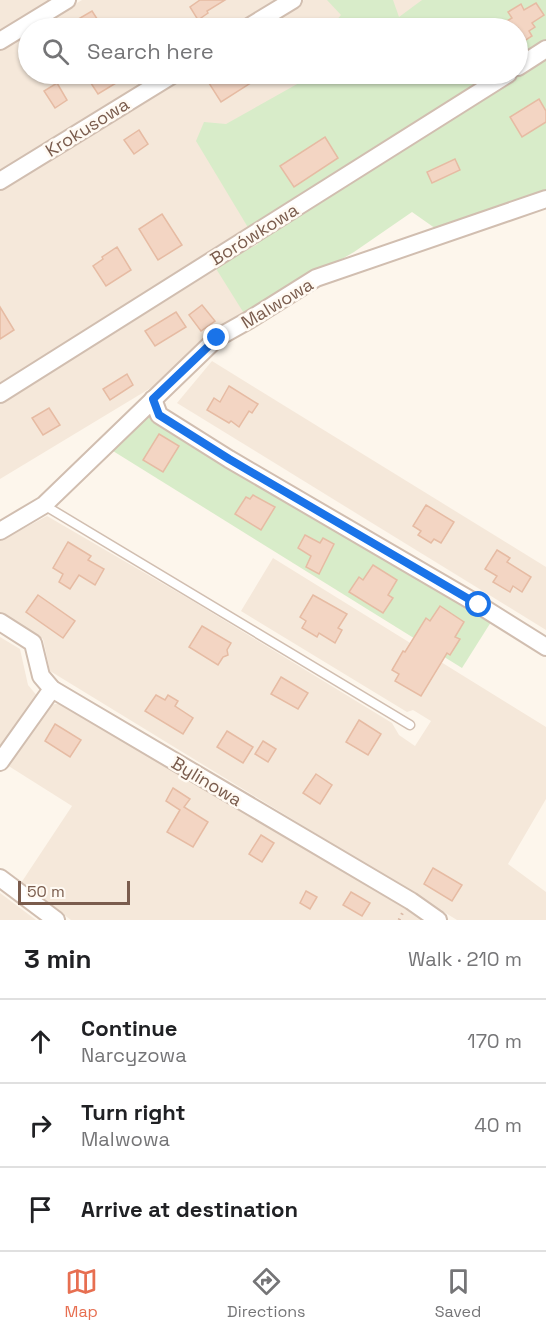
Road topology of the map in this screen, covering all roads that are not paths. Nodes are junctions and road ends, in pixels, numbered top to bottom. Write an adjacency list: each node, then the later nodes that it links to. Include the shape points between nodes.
1 (67, 0): 3 (street)
2 (293, 0): 4 (street)
3 (38, 18)
4 (263, 18)
5 (18, 30): 6 (street)
6 (0, 41)
7 (546, 49): 8 (street)
8 (528, 61)
9 (158, 84): 11 (street, Krokusowa)
10 (492, 84): 13 (street, Borówkowa)
11 (0, 181)
12 (546, 199): 14 (street, Malwowa, via 316,278 217,338)
13 (0, 394)
14 (153, 399): 15 (street, Malwowa); 18 (street, via 159,415)
15 (44, 505): 16 (street, Malwowa); 20 (lane)
16 (0, 531)
17 (0, 622): 19 (street, via 33,643 41,676)
18 (546, 647)
19 (52, 689): 21 (street); 24 (street, Bylinowa)
20 (410, 725)
21 (0, 762)
22 (0, 878): 23 (street)
23 (56, 920)
24 (438, 920)

